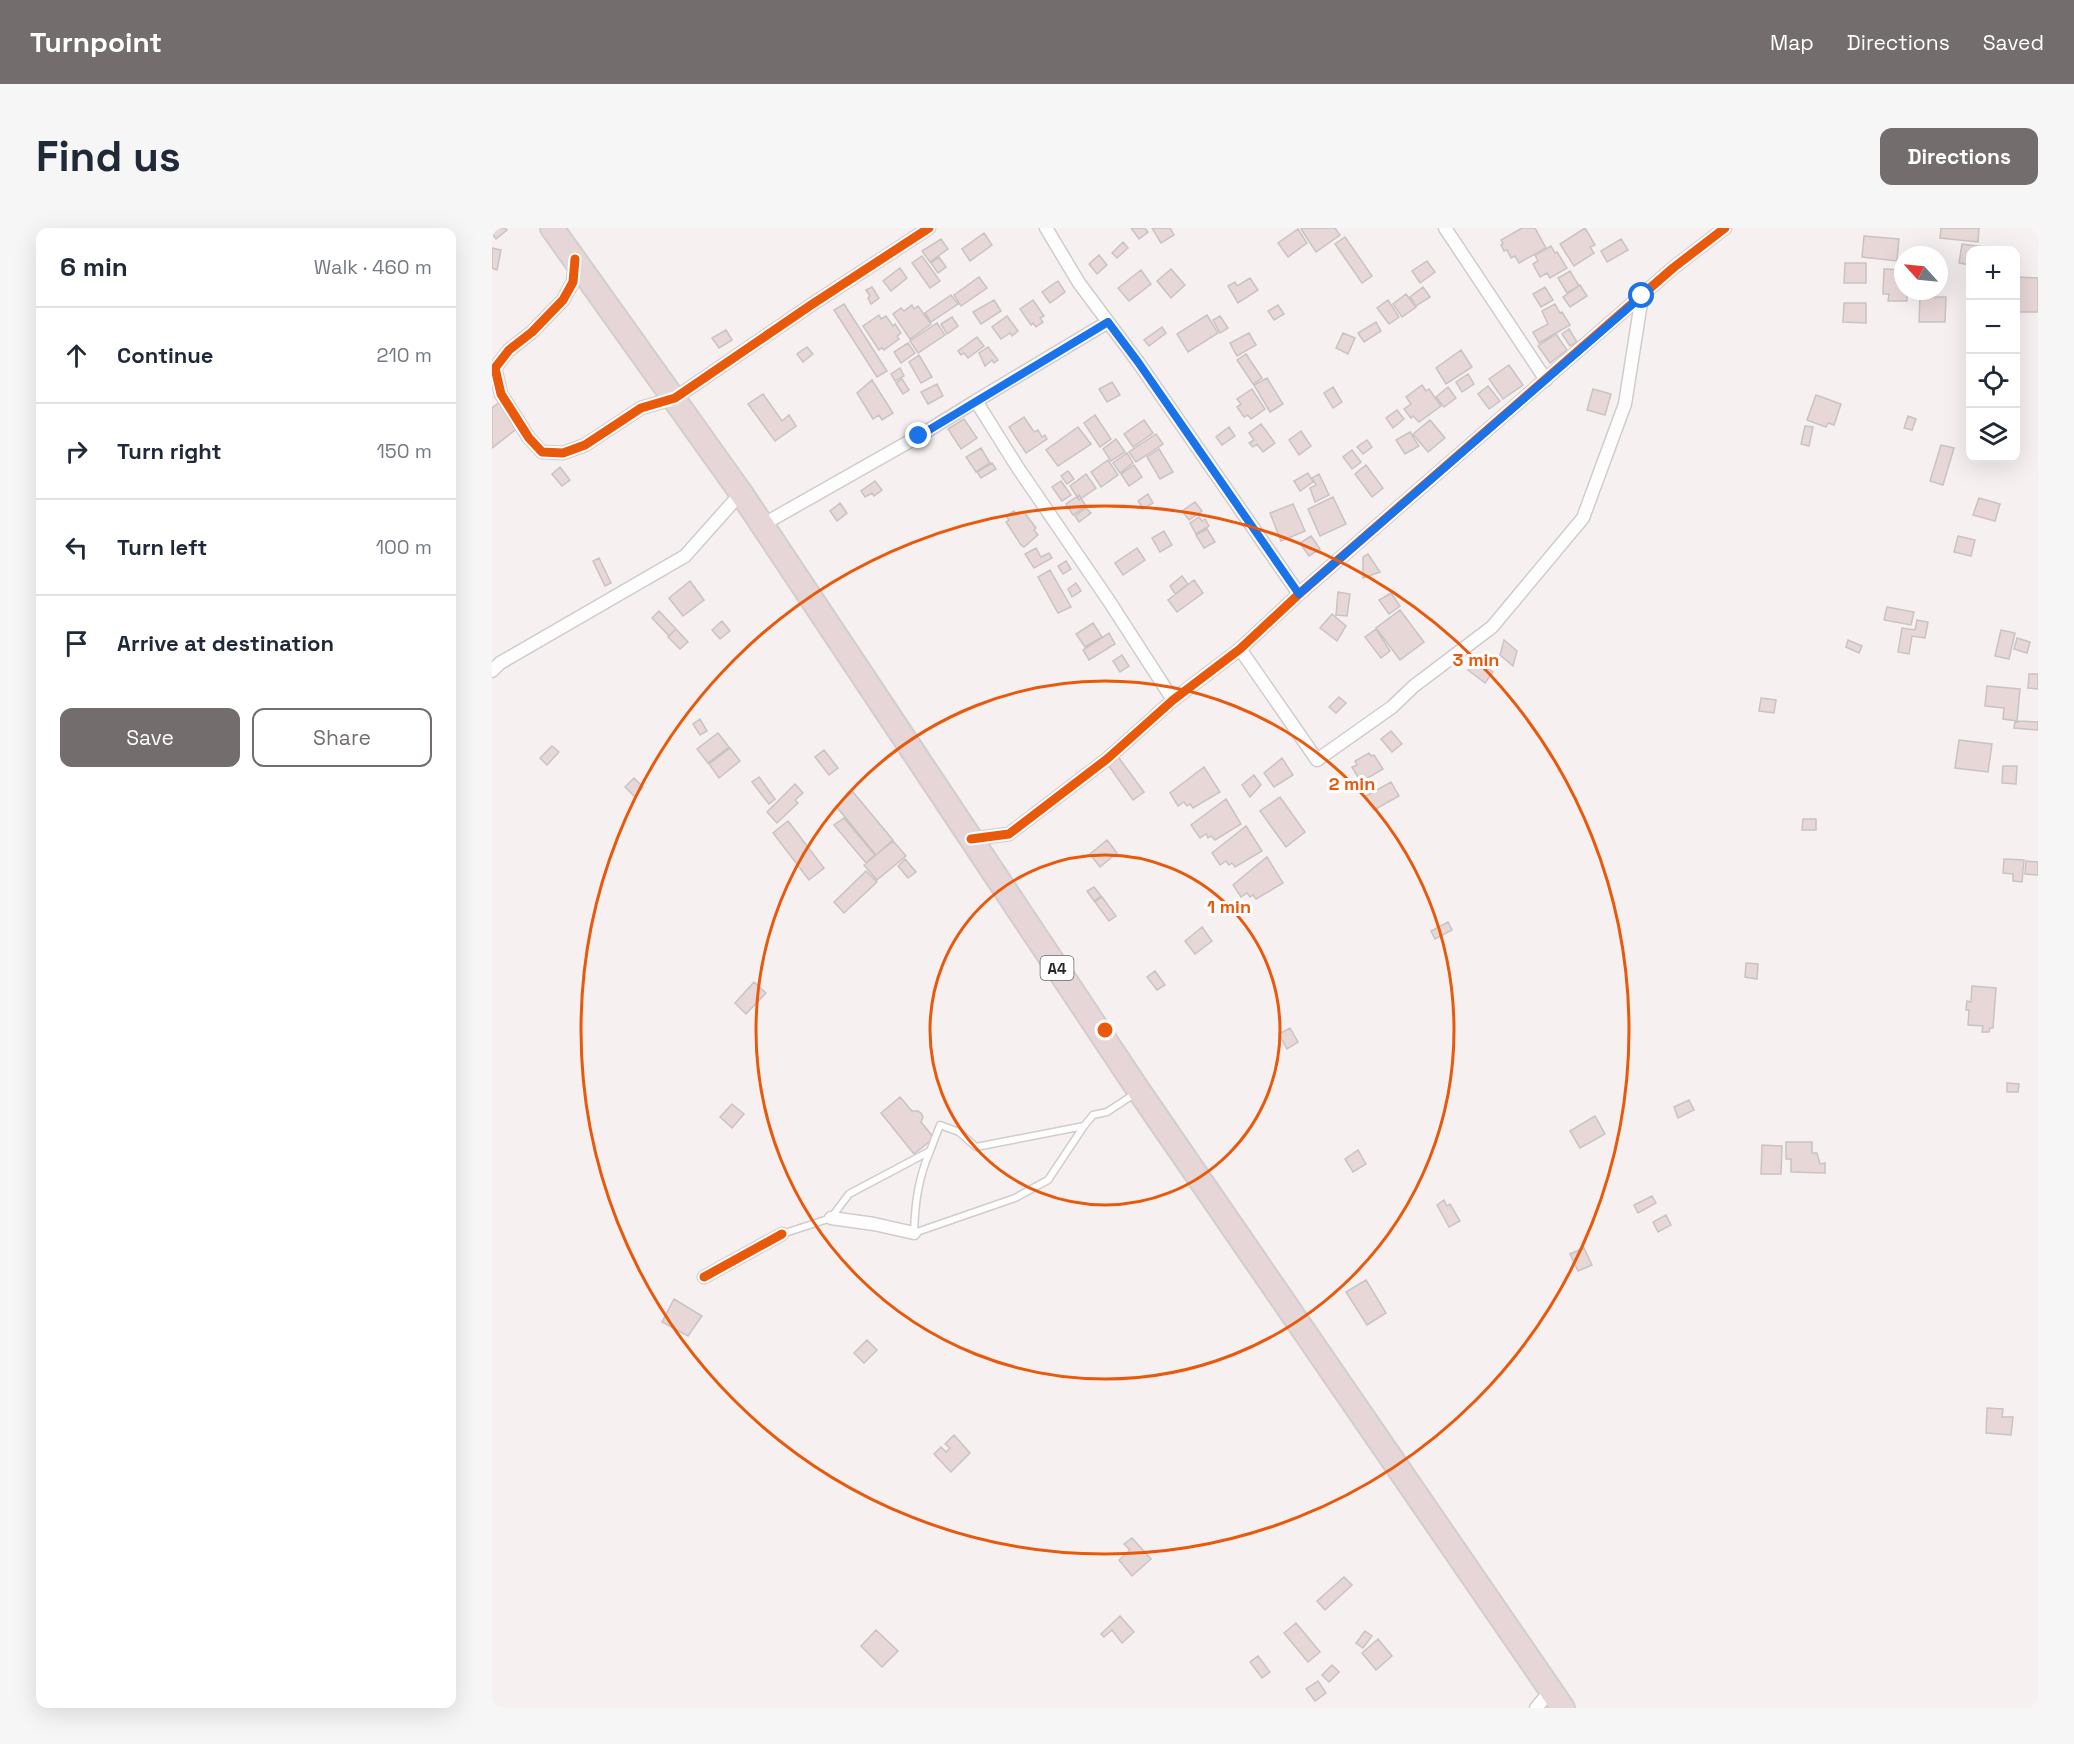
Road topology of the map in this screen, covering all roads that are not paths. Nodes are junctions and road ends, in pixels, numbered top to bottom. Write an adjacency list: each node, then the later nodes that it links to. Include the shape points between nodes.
1 (552, 228): 6 (highway, A4)
2 (1046, 228): 8 (street, via 1079,284)
3 (1444, 228): 9 (street)
4 (1725, 228): 7 (street)
5 (927, 229): 10 (street)
6 (575, 259): 10 (highway, A4); 10 (street, via 573,282 563,300 495,368 501,394 529,438 542,452 563,453 585,445 641,408)
7 (1642, 296): 9 (street); 15 (street, via 1624,404 1583,518 1492,627 1392,707 1317,760)
8 (1108, 322): 11 (street); 14 (street)
9 (1546, 380): 14 (street)
10 (675, 398): 12 (highway, A4)
11 (976, 401): 13 (street); 17 (street)
12 (741, 493): 13 (highway, A4); 16 (street, via 685,556)
13 (762, 525): 18 (highway, A4)
14 (1299, 594): 15 (street)
15 (1240, 649): 17 (street)
16 (492, 671)
17 (1173, 700): 18 (street, via 1107,759 1009,834)
18 (970, 839): 19 (highway, A4)
19 (1139, 1091): 20 (lane, via 1107,1112 1093,1115); 26 (highway, A4)
20 (1084, 1126): 21 (lane, via 976,1147 959,1132 940,1125); 23 (lane, via 1048,1180 1015,1198)
21 (930, 1151): 22 (lane, via 849,1194); 23 (lane, via 915,1201)
22 (831, 1218): 23 (street); 24 (lane)
23 (914, 1233)
24 (782, 1234): 25 (street)
25 (704, 1277)
26 (1557, 1699): 27 (street)
27 (1536, 1708)

